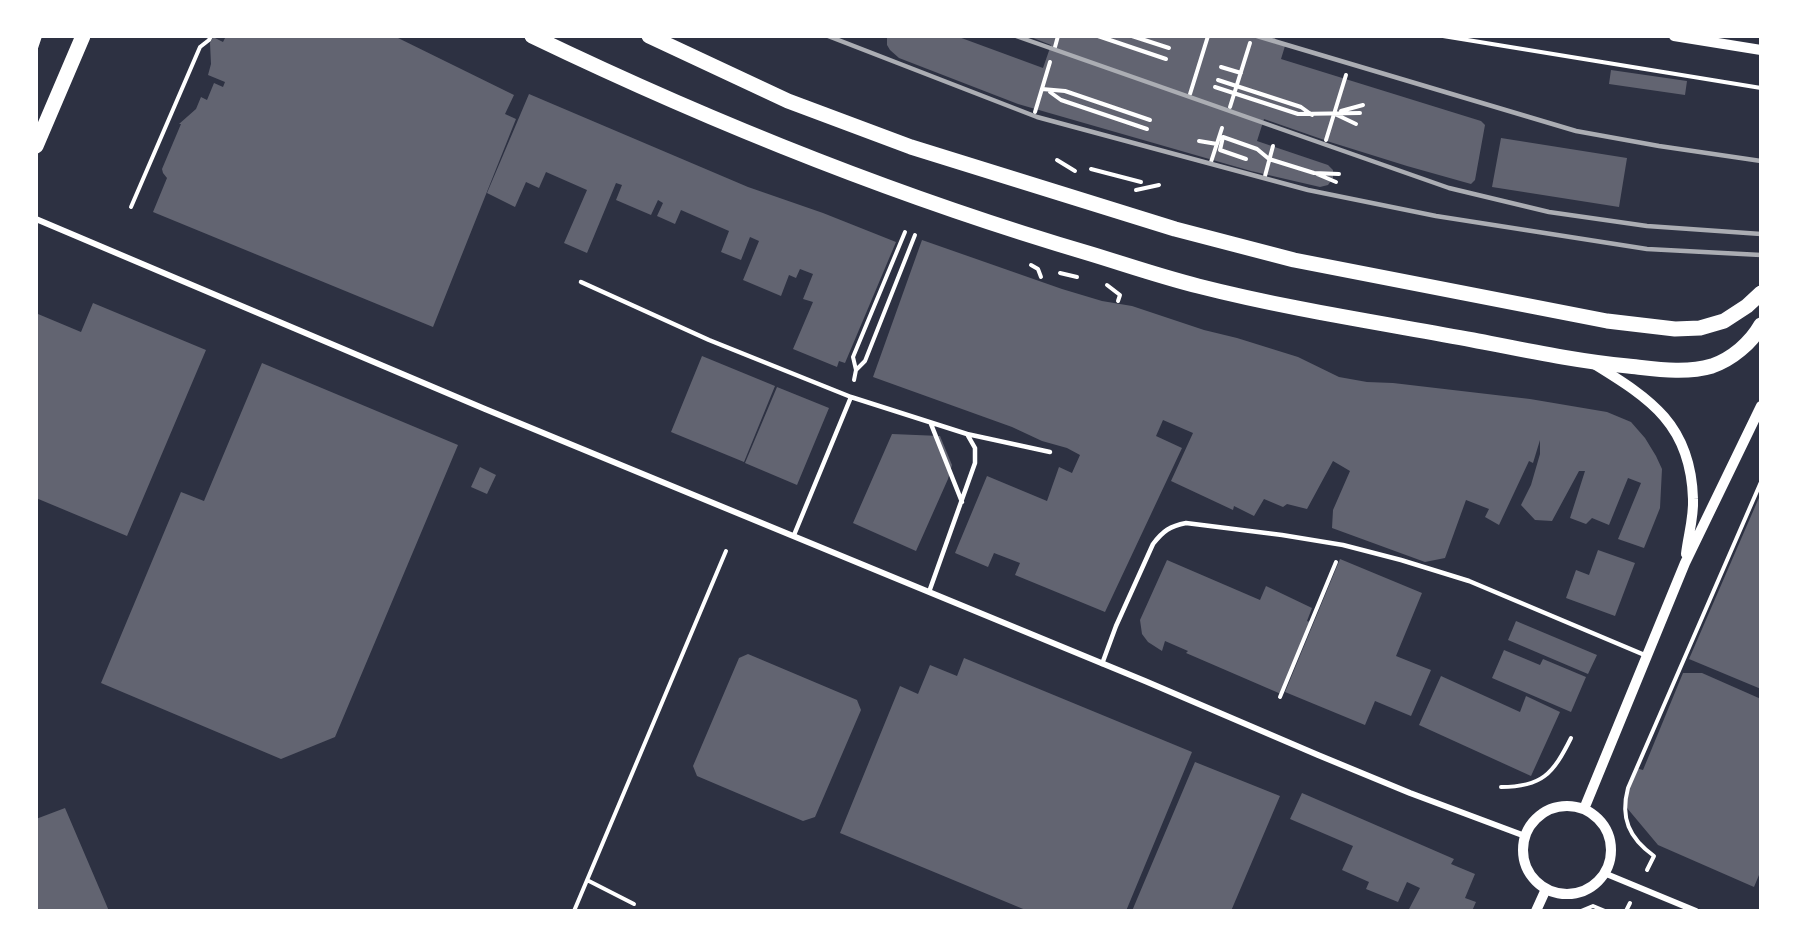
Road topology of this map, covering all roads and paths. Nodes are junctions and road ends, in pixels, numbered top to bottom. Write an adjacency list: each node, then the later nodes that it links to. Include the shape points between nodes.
1 (40, 36): 15 (path)
2 (71, 36): 20 (main road)
3 (84, 36): 20 (main road)
4 (211, 36): 54 (path, via 200,47)
5 (532, 36): 65 (main road, via 766,141 1004,228 1195,285 1267,302)
6 (649, 36): 62 (main road, via 788,101 911,147 1175,229 1294,260 1607,321 1675,329 1700,328 1724,321)
7 (1058, 36): 14 (path)
8 (1098, 36): 18 (path)
9 (1132, 36): 16 (path)
10 (1208, 36): 29 (path)
11 (1443, 36): 26 (path)
12 (1674, 36): 17 (street)
13 (1250, 43): 22 (path)
14 (1055, 47)
15 (36, 48)
16 (1169, 48)
17 (1761, 50)
18 (1166, 59)
19 (1050, 62): 27 (path)
20 (71, 63): 43 (main road)
21 (1221, 67): 22 (path)
22 (1241, 73): 31 (path)
23 (1346, 75): 33 (path)
24 (1218, 80): 35 (path, via 1301,107)
25 (1215, 87): 35 (path)
26 (1761, 88)
27 (1042, 89): 28 (path); 32 (path)
28 (1049, 91): 36 (path, via 1065,91); 39 (path, via 1062,100)
29 (1190, 94)
30 (1363, 105): 33 (path)
31 (1230, 107)
32 (1035, 112)
33 (1334, 113): 34 (path); 35 (path); 37 (path); 40 (path)
34 (1360, 113)
35 (1312, 115)
36 (1150, 120)
37 (1356, 124)
38 (1222, 128): 42 (path)
39 (1147, 129)
40 (1326, 140)
41 (1199, 141): 42 (path)
42 (1217, 144): 47 (path)
43 (36, 146)
44 (1273, 146): 46 (path)
45 (1246, 159): 46 (path, via 1220,150 1223,137 1257,149)
46 (1269, 159): 49 (path); 51 (path)
47 (1211, 162)
48 (1091, 169): 52 (path)
49 (1314, 173): 50 (path); 53 (path)
50 (1339, 174)
51 (1264, 176)
52 (1141, 182)
53 (1336, 182)
54 (131, 207)
55 (36, 219): 74 (street, via 495,414)
56 (905, 232): 66 (path, via 853,357)
57 (915, 235): 66 (path, via 865,362)
58 (1030, 265): 59 (path, via 1038,269)
59 (1041, 277)
60 (581, 282): 67 (lane, via 709,340)
61 (1108, 285): 63 (path, via 1120,295)
62 (1761, 293)
63 (1118, 301)
64 (1761, 325): 65 (main road, via 1731,356 1691,370)
65 (1591, 362): 77 (street, via 1645,397 1678,436 1693,500)
66 (856, 370): 67 (path)
67 (851, 397): 69 (lane); 74 (lane)
68 (1761, 406): 77 (street)
69 (931, 424): 70 (lane); 73 (lane)
70 (967, 434): 71 (lane); 73 (lane, via 975,448 975,463)
71 (1050, 452)
72 (1761, 482): 86 (path, via 1628,788 1624,803 1628,825 1642,848)
73 (962, 502): 78 (lane)
74 (794, 535): 78 (street)
75 (1343, 545): 79 (lane, via 1469,581); 80 (lane, via 1199,524 1173,525 1154,544); 81 (path)
76 (726, 551): 88 (path)
77 (1685, 563): 79 (street)
78 (929, 592): 80 (street)
79 (1647, 656): 84 (street)
80 (1102, 664): 85 (street, via 1410,793)
81 (1280, 697)
82 (1570, 738): 83 (path, via 1561,759 1538,781 1522,787)
83 (1501, 787)
84 (1584, 809): 85 (street, via 1573,806 1549,810 1538,816); 87 (street, via 1602,823 1608,834 1610,861)
85 (1525, 836): 89 (street, via 1524,861 1536,882)
86 (1654, 856)
87 (1604, 873): 89 (street, via 1596,884 1571,894); 95 (street)
88 (586, 880): 90 (path); 91 (path)
89 (1546, 889): 92 (street)
90 (634, 904)
91 (574, 911)
92 (1536, 911)
93 (1581, 911): 94 (path, via 1593,906)
94 (1605, 911)
95 (1696, 911)

